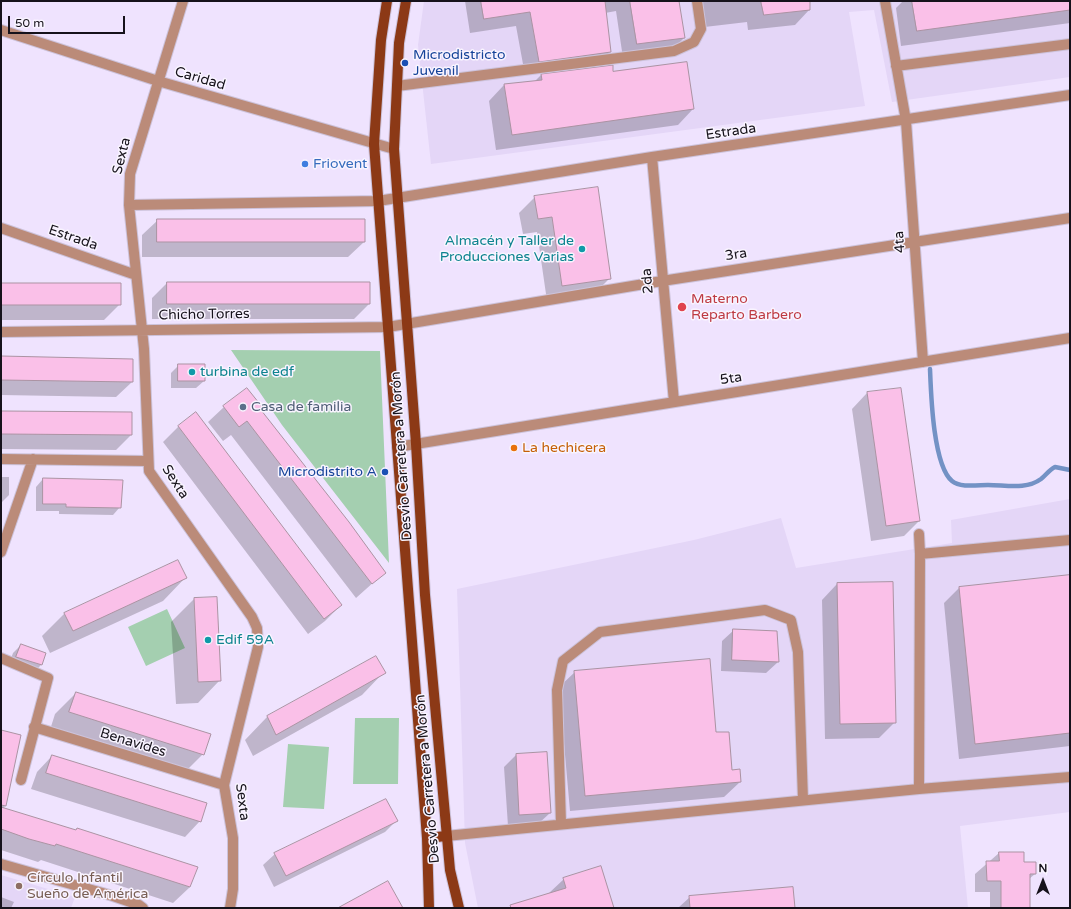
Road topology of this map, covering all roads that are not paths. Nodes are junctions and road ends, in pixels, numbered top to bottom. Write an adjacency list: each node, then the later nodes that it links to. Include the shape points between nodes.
1 (183, 1): 9 (street, Sexta)
2 (387, 1): 13 (main road, Desvio Carretera a Morón, via 381,40)
3 (406, 1): 10 (main road, Desvio Carretera a Morón, via 399,43)
4 (697, 1): 10 (street, via 701,29 694,42 674,51)
5 (885, 1): 8 (street, 4ta)
6 (1, 30): 9 (street, Caridad)
7 (1070, 44): 8 (street)
8 (896, 66): 12 (street, 4ta)
9 (158, 81): 13 (street, Caridad); 18 (street, Sexta, via 130,174)
10 (397, 86): 14 (main road, Desvio Carretera a Morón)
11 (1070, 95): 12 (street, Estrada)
12 (906, 121): 15 (street, Estrada); 21 (street, 4ta)
13 (374, 144): 14 (street, Caridad); 17 (main road, Desvio Carretera a Morón)
14 (394, 149): 16 (main road, Desvio Carretera a Morón)
15 (652, 157): 16 (street, Estrada); 23 (street, 2da)
16 (397, 197): 17 (street); 24 (main road, Desvio Carretera a Morón)
17 (378, 201): 18 (street); 25 (main road, Desvio Carretera a Morón)
18 (129, 205): 22 (street, Sexta)
19 (1070, 218): 21 (street, 3ra)
20 (1, 228): 22 (street, Estrada)
21 (914, 242): 23 (street, 3ra); 29 (street, 4ta)
22 (136, 275): 26 (street, Sexta)
23 (662, 281): 24 (street, 3ra); 30 (street, 2da)
24 (407, 324): 25 (street, Chicho Torres); 31 (main road, Desvio Carretera a Morón)
25 (388, 327): 26 (street, Chicho Torres); 32 (main road, Desvio Carretera a Morón)
26 (142, 330): 27 (street, Chicho Torres); 35 (street, Sexta)
27 (1, 332)
28 (1070, 338): 29 (street, 5ta)
29 (923, 362): 30 (street, 5ta)
30 (674, 402): 31 (street, 5ta)
31 (416, 444): 32 (street, 5ta); 48 (main road, Desvio Carretera a Morón, via 425,589)
32 (397, 447): 49 (main road, Desvio Carretera a Morón)
33 (1, 459): 34 (street)
34 (33, 459): 35 (street); 38 (street)
35 (148, 461): 44 (street, Sexta, via 149,472 252,617 257,628 258,647)
36 (919, 534): 39 (street)
37 (1070, 540): 39 (street)
38 (1, 552)
39 (920, 554): 45 (street)
40 (1, 658): 41 (street, via 48,678)
41 (34, 727): 43 (street); 44 (street, Benavides)
42 (1070, 777): 45 (street)
43 (21, 780)
44 (224, 785): 52 (street, Sexta, via 233,838)
45 (919, 789): 46 (street)
46 (803, 800): 47 (street); 47 (street, via 798,652 791,620 765,610 600,632 563,661 557,690)
47 (561, 824): 48 (street)
48 (446, 836): 49 (main road); 54 (main road, Desvio Carretera a Morón, via 450,870)
49 (427, 838): 53 (main road, Desvio Carretera a Morón)
50 (1, 864): 51 (street, via 139,904)
51 (143, 908)
52 (230, 908)
53 (429, 908)
54 (459, 908)

